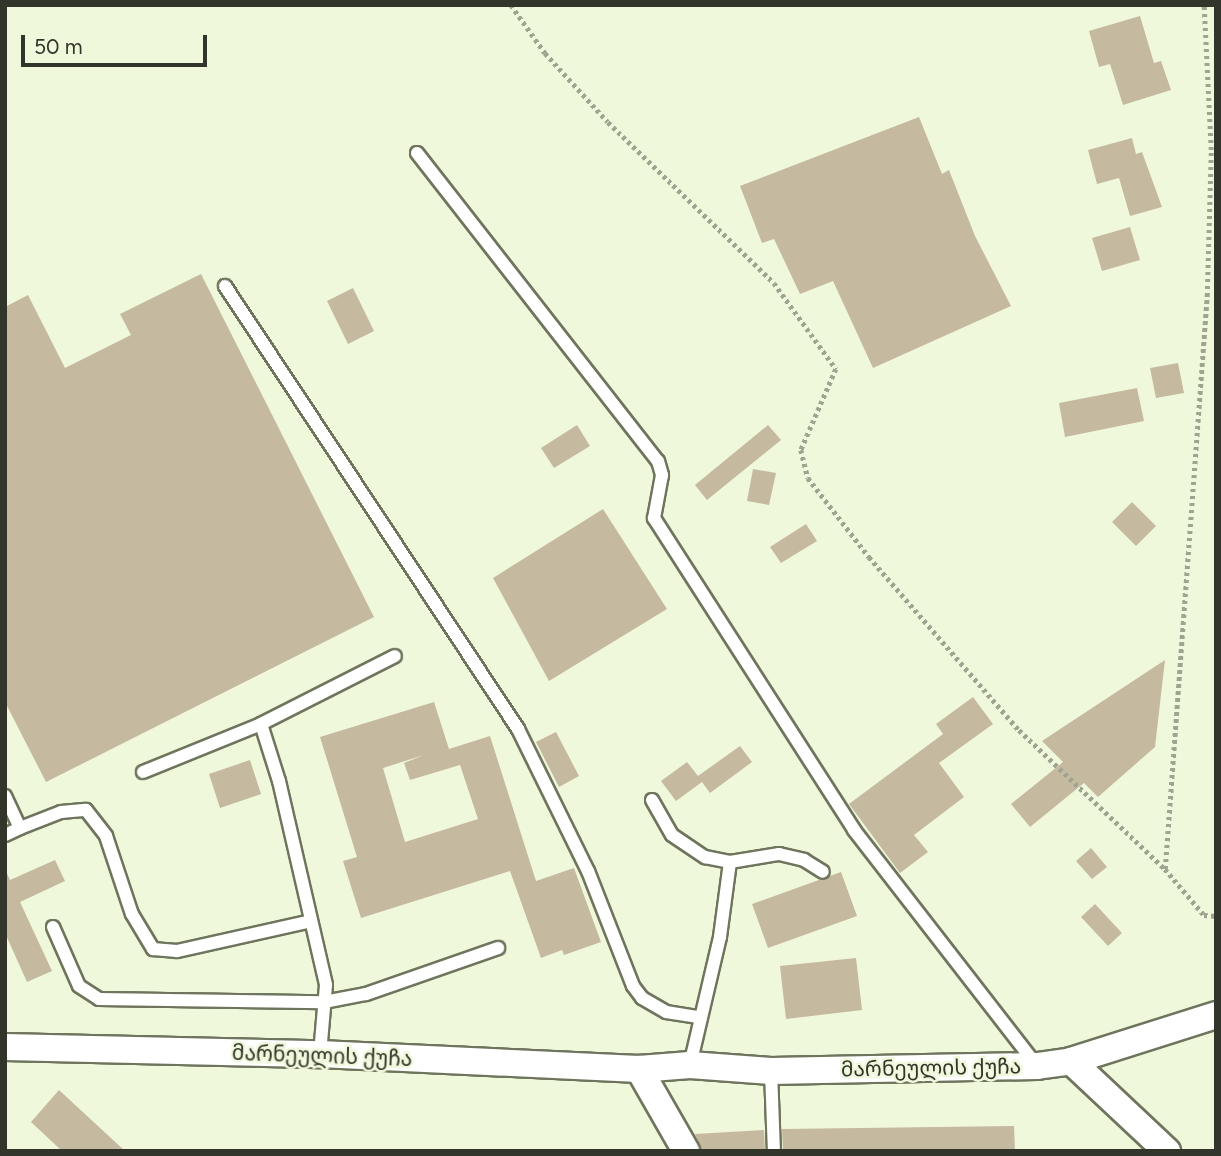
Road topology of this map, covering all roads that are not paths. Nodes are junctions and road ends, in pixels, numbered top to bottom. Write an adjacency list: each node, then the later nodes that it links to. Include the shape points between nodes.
1 (417, 152): 22 (lane, via 658,461 662,475 654,518 854,830)
2 (225, 286): 17 (lane, via 518,729 588,871 633,986 642,998 666,1012)
3 (395, 656): 4 (lane)
4 (261, 724): 5 (lane); 12 (lane)
5 (143, 772)
6 (5, 796): 8 (lane)
7 (652, 800): 10 (lane, via 672,835 705,857)
8 (20, 828): 9 (lane); 12 (lane, via 61,812 86,810 106,835 132,914 153,949 177,951)
9 (5, 835)
10 (730, 862): 11 (lane, via 779,854 804,860); 17 (lane, via 720,937)
11 (823, 872)
12 (311, 921): 15 (lane, via 326,985)
13 (53, 927): 15 (lane, via 79,986 99,999)
14 (498, 948): 15 (lane, via 366,994)
15 (324, 1002): 19 (lane)
16 (1216, 1014): 20 (street, მარნეულის ქუჩა)
17 (699, 1017): 21 (lane)
18 (5, 1047): 19 (street, მარნეულის ქუჩა)
19 (320, 1054): 23 (street, მარნეულის ქუჩა)
20 (1071, 1060): 22 (street, მარნეულის ქუჩა); 27 (street)
21 (690, 1065): 23 (street, მარნეულის ქუჩა); 24 (street, მარნეულის ქუჩა)
22 (1037, 1066): 24 (street, მარნეულის ქუჩა)
23 (639, 1069): 25 (street)
24 (771, 1071): 26 (lane)
25 (686, 1151)
26 (774, 1151)
27 (1167, 1151)

